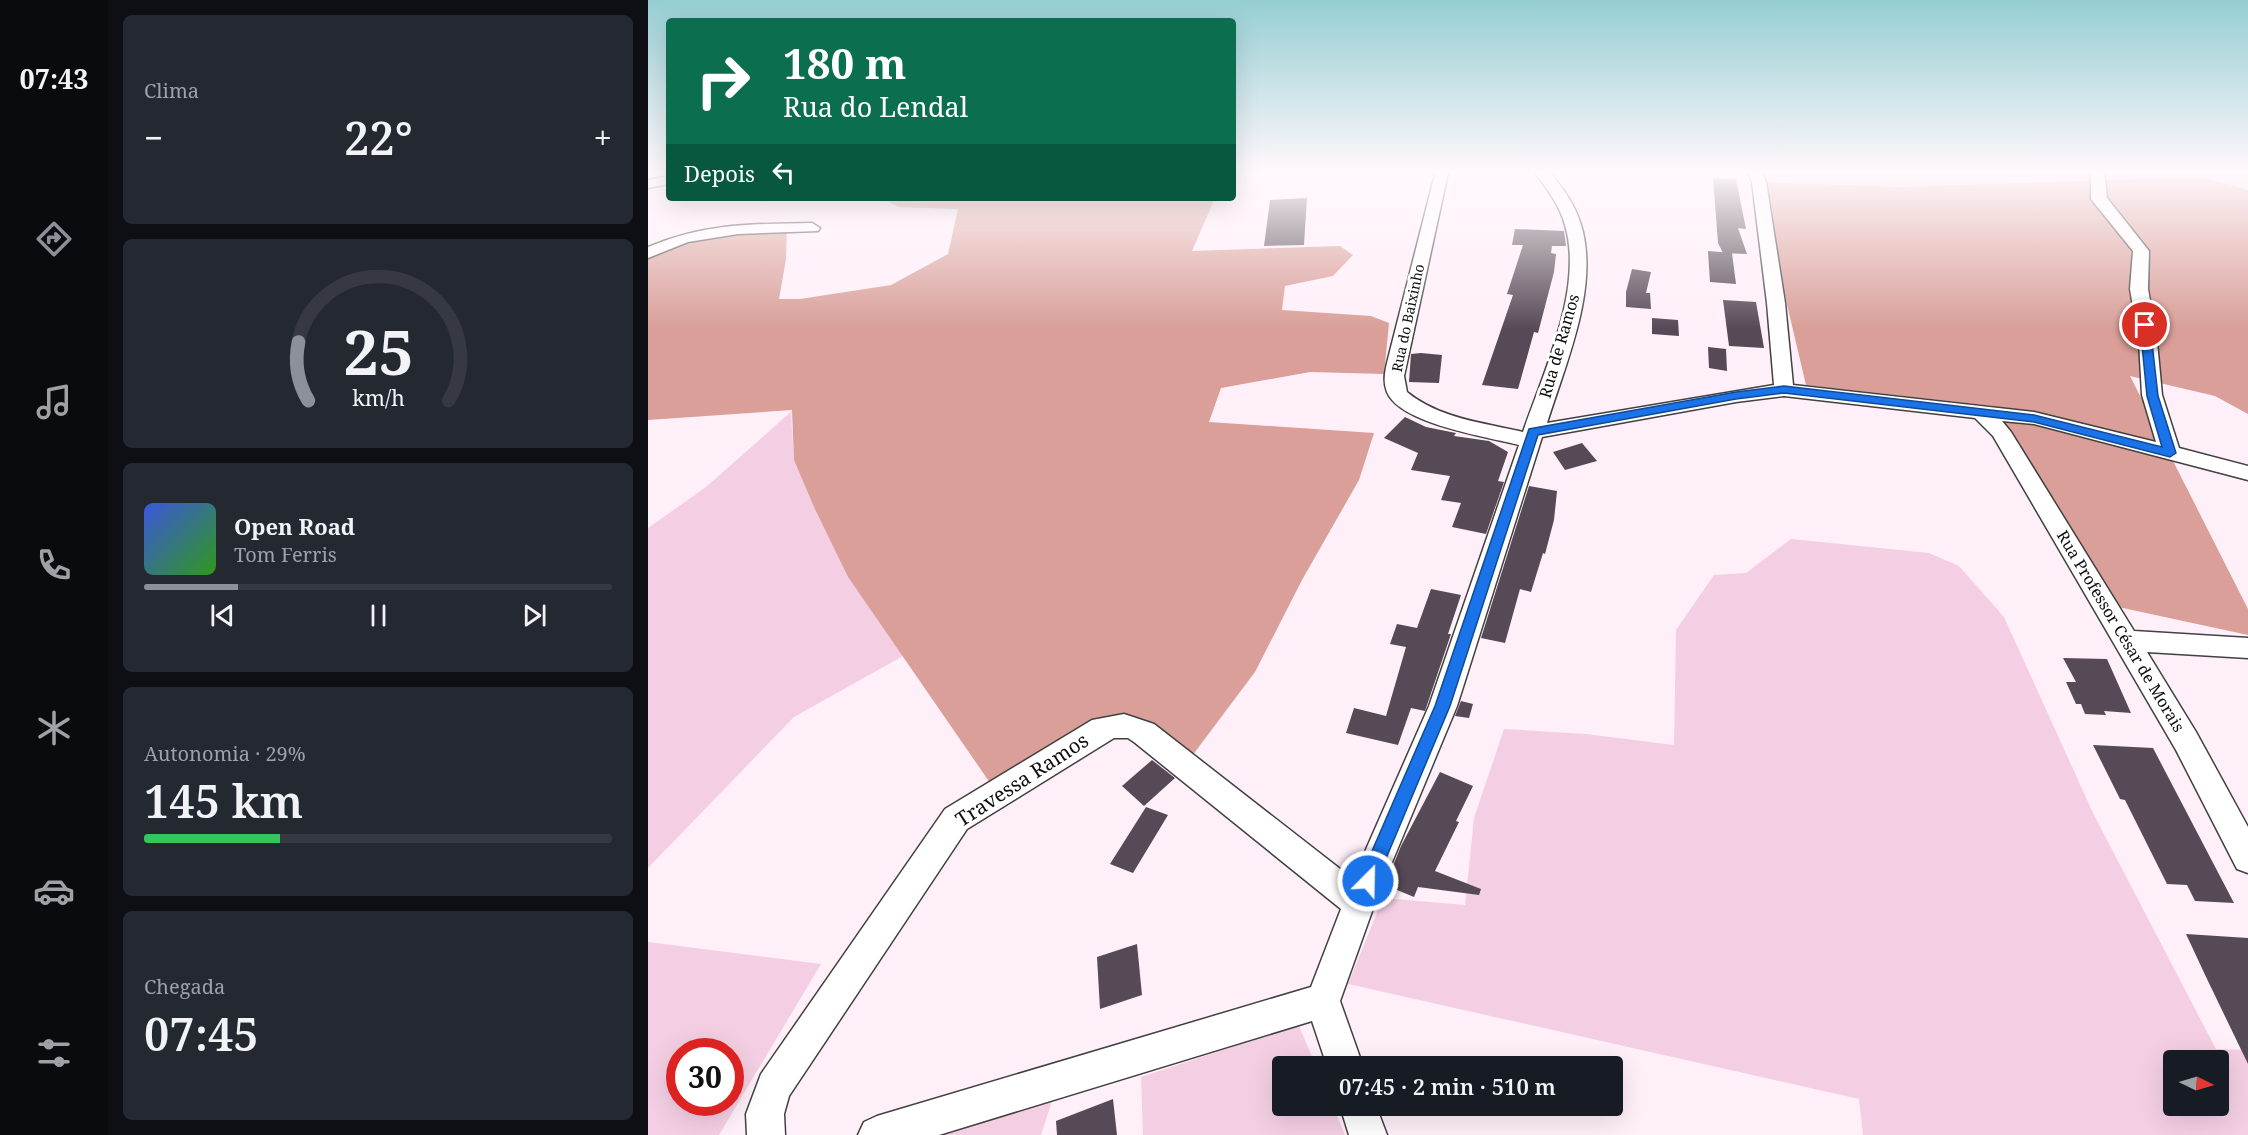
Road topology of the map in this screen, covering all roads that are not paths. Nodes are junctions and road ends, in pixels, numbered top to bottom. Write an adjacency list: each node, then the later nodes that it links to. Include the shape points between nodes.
1 (1429, 223): 9 (street, Rua do Baixinho, via 1398,355 1398,394 1411,407 1432,415)
2 (1572, 223): 9 (street, Rua de Ramos, via 1579,270 1568,327)
3 (1765, 223): 7 (street)
4 (2118, 223): 10 (street, via 2141,251 2139,289 2152,396)
5 (812, 228): 6 (street, via 738,229 684,238)
6 (648, 254)
7 (1784, 390): 8 (street); 9 (street)
8 (1981, 412): 10 (street, via 2034,418); 12 (street, Rua Professor César de Morais, via 2001,432)
9 (1532, 437): 15 (street, Rua de Ramos, via 1443,706)
10 (2170, 453): 11 (street)
11 (2248, 474)
12 (2127, 640): 13 (street); 14 (street, Rua Professor César de Morais)
13 (2248, 648)
14 (2248, 858)
15 (1359, 903): 16 (street, Rua de Ramos); 19 (street, Travessa Ramos, via 1144,733 1119,724 1102,729 956,819 779,1078 765,1114)
16 (1323, 1001): 17 (street); 20 (street)
17 (1342, 1056)
18 (1361, 1116): 21 (street)
19 (766, 1135)
20 (877, 1135)
21 (1368, 1135)

